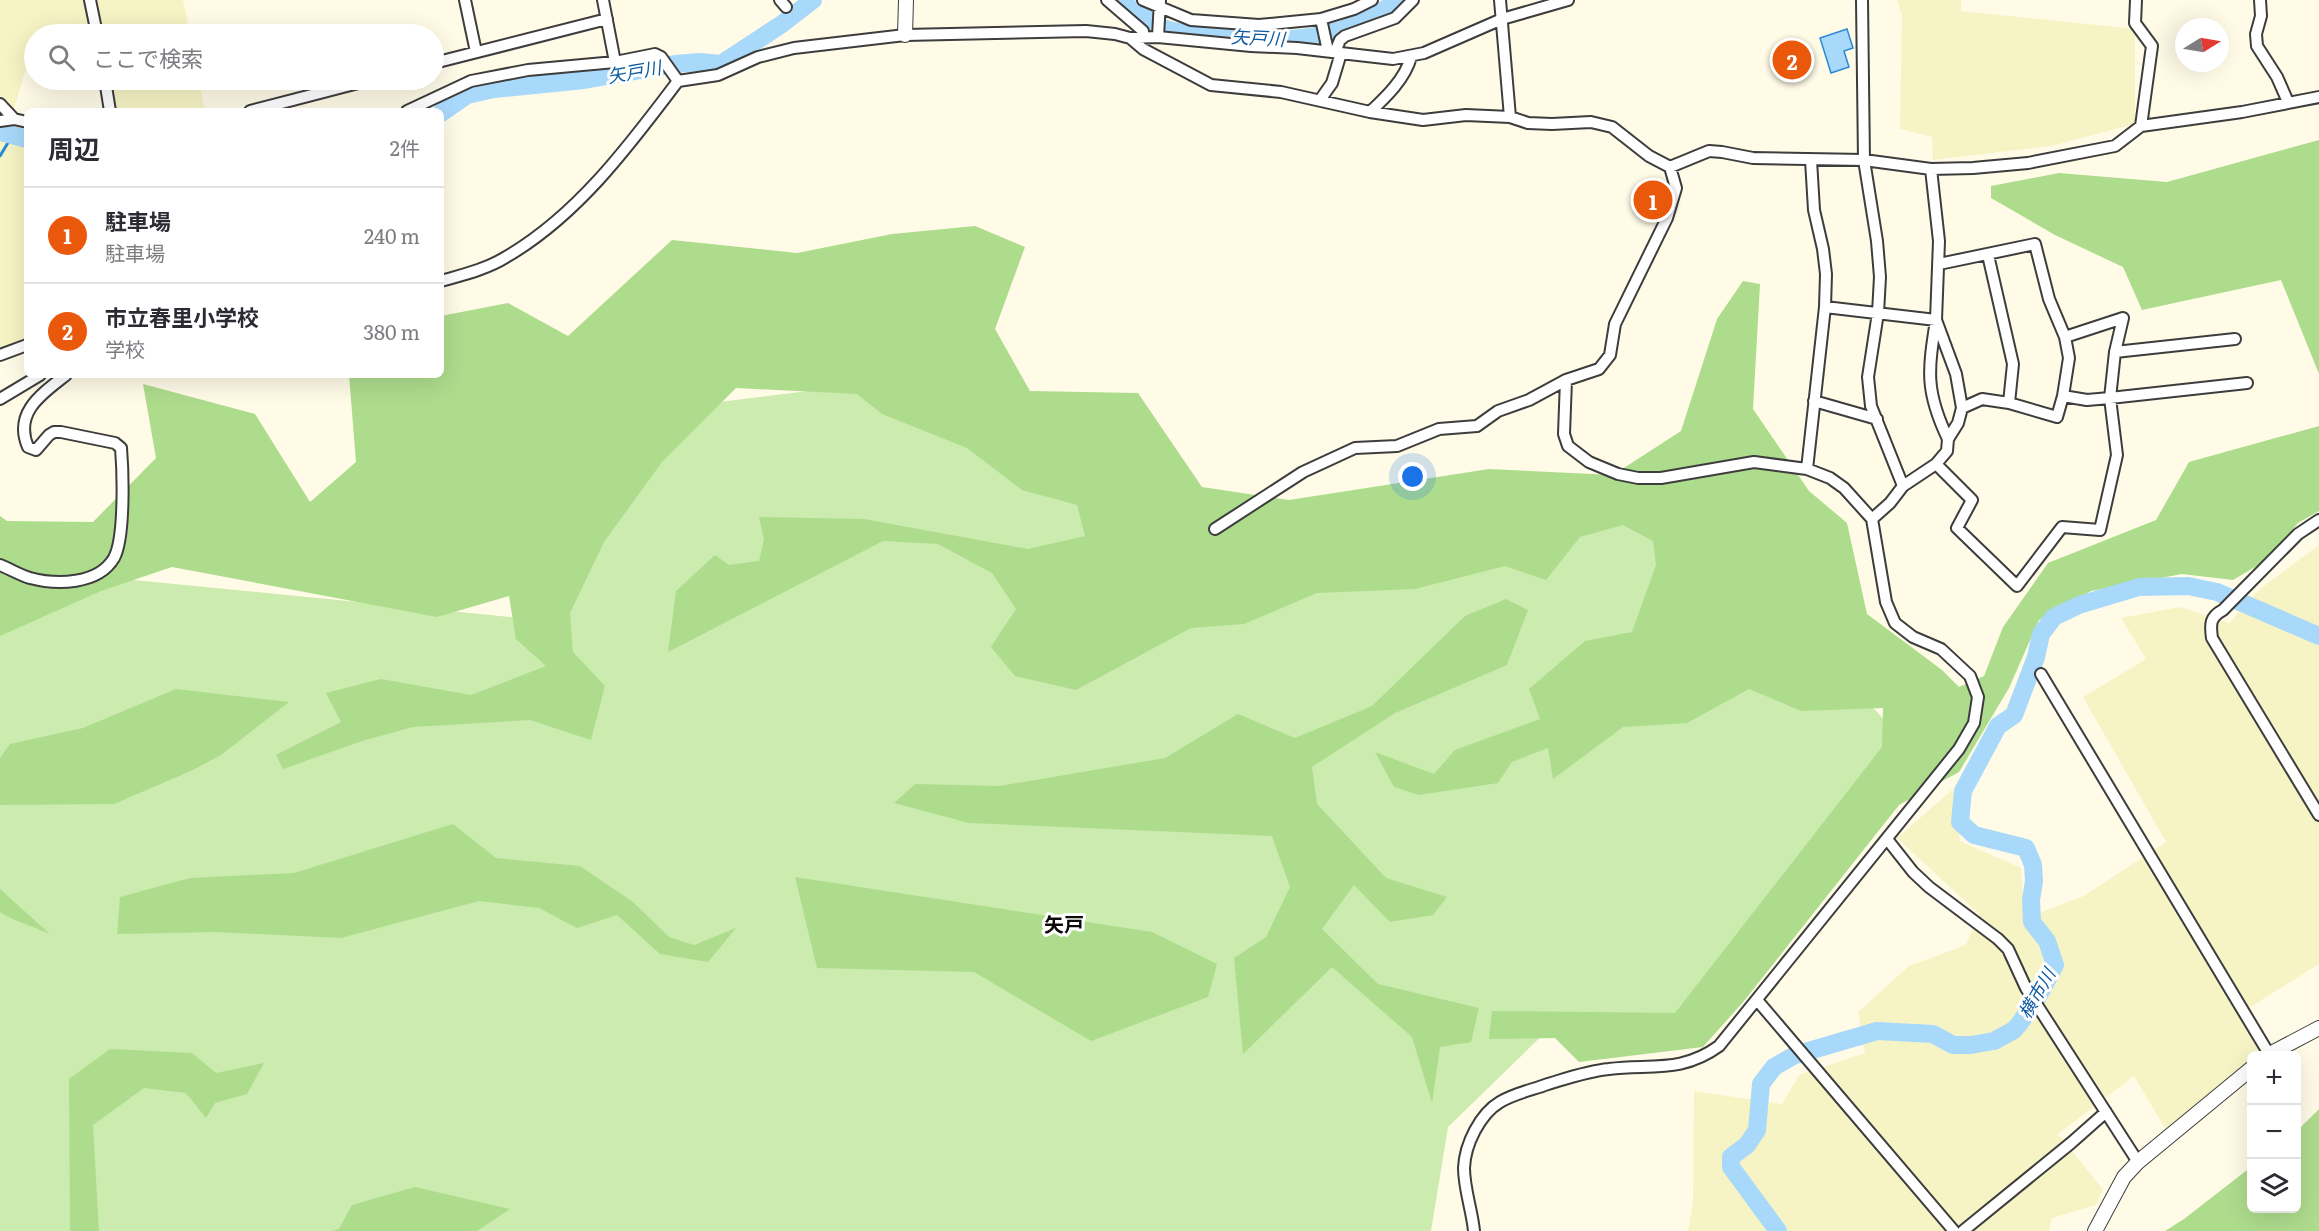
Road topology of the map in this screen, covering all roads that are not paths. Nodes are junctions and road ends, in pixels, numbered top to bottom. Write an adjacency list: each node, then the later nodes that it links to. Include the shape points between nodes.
1 (90, 0): 18 (street)
2 (465, 0): 23 (street)
3 (603, 0): 15 (street)
4 (906, 0): 19 (street)
5 (1107, 0): 20 (street, via 1143,31)
6 (1143, 0): 14 (street)
7 (1372, 0): 16 (street)
8 (1413, 0): 24 (street, via 1395,18 1345,36)
9 (1500, 0): 17 (street)
10 (1568, 0): 17 (street)
11 (1862, 0): 44 (street)
12 (2136, 0): 42 (street, via 2136,22 2152,46)
13 (2260, 0): 33 (street, via 2257,46)
14 (1160, 3): 16 (street, via 1191,20 1275,25); 21 (street)
15 (607, 19): 23 (street); 27 (street)
16 (1321, 19): 24 (street)
17 (1502, 19): 25 (street); 39 (street)
18 (95, 24)
19 (905, 35): 22 (street, via 1086,31); 28 (street, via 794,48 758,57 718,75)
20 (1143, 37): 21 (street); 22 (street)
21 (1158, 37): 24 (street)
22 (1130, 38): 32 (street, via 1211,85)
23 (476, 52): 26 (street)
24 (1335, 52): 25 (street, via 1393,59); 32 (street, via 1332,83)
25 (1411, 57): 38 (street, via 1397,83)
26 (444, 60)
27 (615, 62): 28 (street, via 655,54); 37 (street, via 528,70 471,81)
28 (678, 81): 49 (street, via 566,213 504,259)
29 (107, 90): 35 (street)
30 (331, 90): 36 (street)
31 (2319, 96): 33 (street)
32 (1320, 100): 38 (street)
33 (2288, 102): 42 (street)
34 (0, 104): 40 (street)
35 (110, 108)
36 (262, 108)
37 (413, 108)
38 (1370, 112): 39 (street, via 1423,120)
39 (1510, 117): 45 (street, via 1528,123 1591,122 1612,127)
40 (7, 120): 41 (street)
41 (24, 122)
42 (2141, 126): 46 (street, via 2115,146 2028,163)
43 (1811, 160): 44 (street); 45 (street, via 1753,158 1709,151); 50 (street, via 1814,210 1827,274)
44 (1864, 160): 46 (street); 51 (street, via 1877,241)
45 (1670, 167): 60 (street, via 1676,188 1667,219 1616,324 1610,355 1599,369)
46 (1931, 169): 48 (street)
47 (1988, 255): 48 (street); 53 (street, via 2035,244 2049,299); 66 (street, via 2013,364)
48 (1939, 264): 52 (street)
49 (444, 280)
50 (1826, 307): 51 (street); 65 (street)
51 (1878, 313): 52 (street); 68 (street, via 1868,377 1871,406)
52 (1936, 320): 67 (street, via 1956,374); 69 (street, via 1929,361 1930,390)
53 (2065, 337): 56 (street, via 2122,318); 62 (street, via 2068,358)
54 (2235, 339): 56 (street)
55 (24, 346): 57 (street)
56 (2115, 352): 63 (street)
57 (0, 355)
58 (35, 378): 64 (street)
59 (62, 378): 76 (street, via 33,401 24,439 28,447 36,450 49,435 61,432 115,443 121,448 123,499 115,556 101,572 62,583 30,578)
60 (1566, 380): 71 (street, via 1564,434 1568,446 1589,462 1618,474 1661,478 1754,462); 75 (street, via 1498,411 1477,426 1439,429 1397,446 1355,448 1303,472)
61 (2247, 383): 63 (street)
62 (2063, 396): 63 (street); 66 (street, via 2057,417)
63 (2110, 398): 70 (street, via 2117,455 2100,530 2062,527 2017,586 1957,528 1972,500)
64 (0, 399)
65 (1814, 401): 68 (street); 71 (street)
66 (2009, 403): 67 (street, via 1982,399)
67 (1962, 408): 69 (street)
68 (1877, 419): 72 (street)
69 (1948, 439): 70 (street, via 1947,451)
70 (1936, 464): 72 (street)
71 (1807, 469): 73 (street, via 1844,488)
72 (1903, 486): 73 (street)
73 (1872, 519): 79 (street, via 1886,602 1894,623 1913,637 1941,649 1956,662 1970,676 1978,697 1974,723 1959,749)
74 (2319, 520): 78 (street, via 2298,534 2210,624 2212,638)
75 (1215, 529)
76 (0, 565)
77 (2041, 674): 82 (street)
78 (2319, 815)
79 (1887, 839): 80 (street); 85 (street, via 1921,880 2008,949 2026,988)
80 (1757, 1000): 87 (street, via 1719,1046 1692,1061 1673,1067 1593,1071 1499,1102 1476,1128 1464,1167); 88 (street)
81 (2319, 1028): 83 (street)
82 (2266, 1051)
83 (2276, 1051)
84 (2247, 1072): 86 (street)
85 (2106, 1112): 86 (street); 89 (street)
86 (2138, 1162): 90 (street, via 2124,1177)
87 (1474, 1231)
88 (1954, 1231)
89 (1963, 1231)
90 (2095, 1231)

